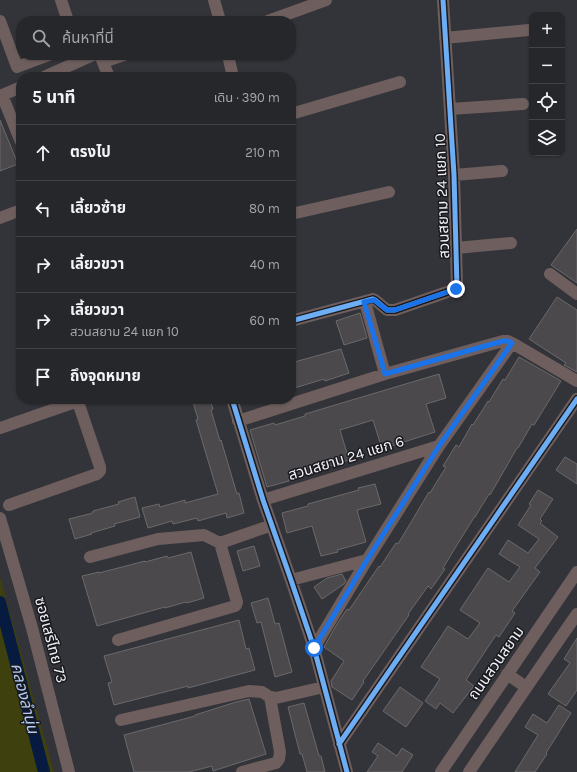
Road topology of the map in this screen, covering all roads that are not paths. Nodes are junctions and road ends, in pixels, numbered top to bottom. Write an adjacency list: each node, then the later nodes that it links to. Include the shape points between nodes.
1 (61, 0): 5 (street)
2 (214, 0): 6 (street)
3 (326, 0): 7 (street)
4 (443, 0): 10 (street, สวนสยาม 24 แยก 10)
5 (66, 16)
6 (219, 16)
7 (282, 16)
8 (0, 21): 15 (street)
9 (529, 30): 10 (street)
10 (445, 38): 23 (street, สวนสยาม 24 แยก 10)
11 (40, 60): 15 (street)
12 (91, 60): 16 (street)
13 (100, 60): 17 (street)
14 (229, 60): 18 (street)
15 (20, 72)
16 (58, 72)
17 (106, 72)
18 (232, 72)
19 (400, 82): 24 (street)
20 (16, 89): 21 (street)
21 (1, 96): 25 (street)
22 (523, 104): 23 (street)
23 (450, 109): 27 (street, สวนสยาม 24 แยก 10)
24 (296, 113)
25 (16, 130)
26 (502, 171): 27 (street)
27 (454, 175): 33 (street, สวนสยาม 24 แยก 10)
28 (389, 192): 30 (street)
29 (16, 212): 31 (street)
30 (296, 213)
31 (0, 218)
32 (510, 243): 33 (street)
33 (456, 248): 36 (street, สวนสยาม 24 แยก 10, via 456,289 395,310 387,310 374,300)
34 (550, 274): 35 (street)
35 (577, 294)
36 (364, 302): 37 (street, สวนสยาม 24 แยก 10); 39 (street)
37 (296, 320)
38 (512, 343): 39 (street, via 503,341); 40 (street); 49 (street)
39 (385, 374): 42 (street)
40 (577, 381)
41 (577, 398): 67 (street)
42 (296, 402)
43 (66, 404): 48 (street)
44 (78, 404): 51 (street, via 100,471)
45 (233, 404): 47 (street)
46 (291, 404): 47 (street)
47 (238, 421): 50 (street)
48 (0, 428)
49 (439, 446): 50 (street, สวนสยาม 24 แยก 6); 56 (street)
50 (263, 500): 53 (street)
51 (9, 505)
52 (0, 518): 68 (street, ซอยเสรีไทย 73, via 32,628)
53 (272, 525): 54 (street); 58 (street)
54 (220, 543): 55 (street, via 204,535 158,539); 60 (street, via 236,605)
55 (90, 557)
56 (367, 560): 58 (street); 61 (street)
57 (577, 572): 62 (street, ถนนสวนสยาม)
58 (291, 580): 61 (street)
59 (577, 614): 64 (street)
60 (118, 640)
61 (314, 648): 63 (street)
62 (507, 674): 64 (street); 71 (street, ถนนสวนสยาม)
63 (324, 687): 65 (street, via 276,698); 67 (street)
64 (526, 687): 72 (street)
65 (270, 697): 66 (street, via 262,692 249,691); 69 (street, via 279,759 276,763)
66 (121, 720)
67 (340, 744): 70 (street)
68 (69, 772)
69 (242, 772)
70 (347, 772)
71 (440, 772)
72 (469, 772)

